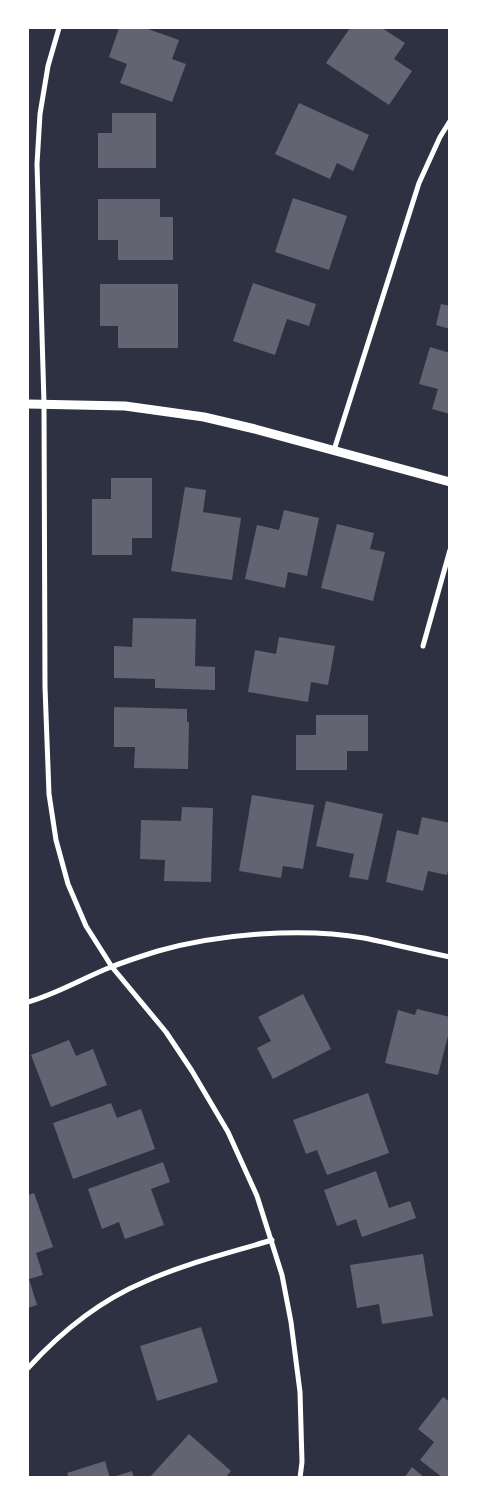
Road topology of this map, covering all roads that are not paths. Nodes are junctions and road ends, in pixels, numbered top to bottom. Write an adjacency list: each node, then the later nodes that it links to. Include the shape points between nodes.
1 (59, 28): 3 (street, via 48,66 40,114 37,164)
2 (450, 121): 5 (street, via 419,182)
3 (44, 403): 4 (street); 5 (street, via 125,406 204,417); 10 (street, via 45,687 49,794 56,840 68,884 86,926)
4 (28, 404)
5 (334, 450): 6 (street)
6 (450, 482)
7 (450, 550): 8 (street)
8 (423, 646)
9 (450, 957): 10 (street, via 363,938 312,933 260,934 209,940 159,951)
10 (112, 967): 11 (street); 12 (street, via 166,1032 197,1078 228,1132 257,1196)
11 (28, 1002)
12 (272, 1240): 13 (street, via 164,1274 123,1292 84,1316); 14 (street, via 292,1322 299,1383)
13 (28, 1368)
14 (300, 1478)

